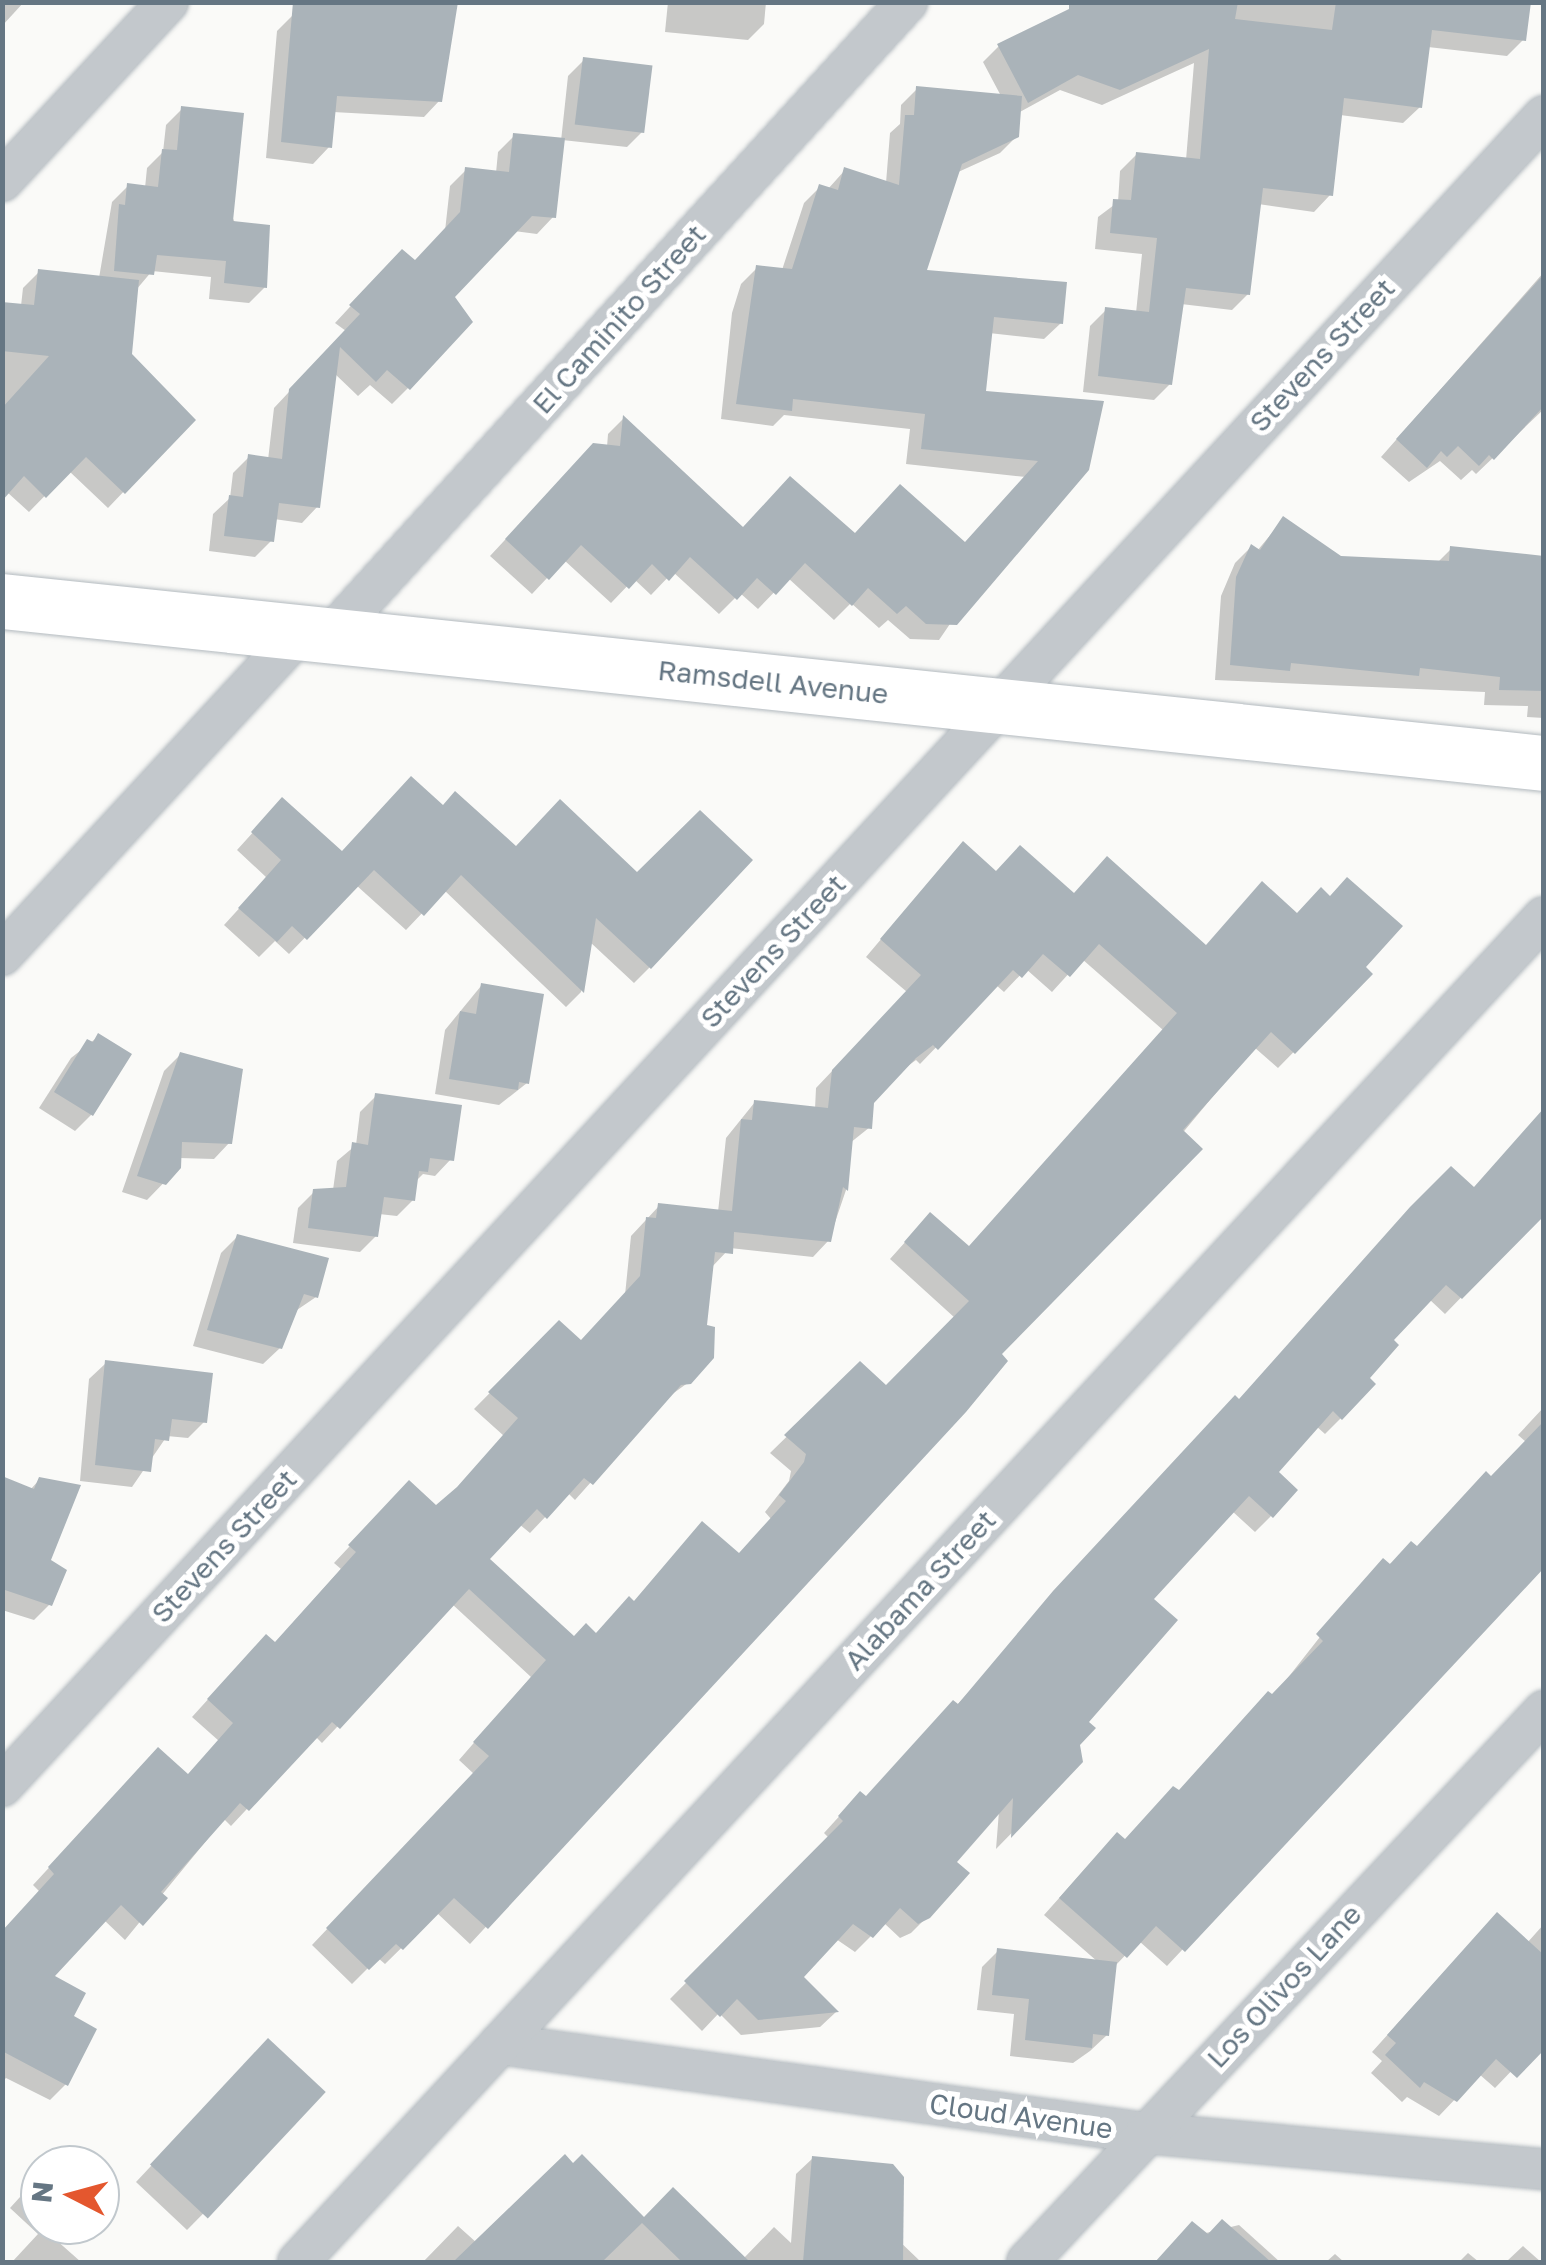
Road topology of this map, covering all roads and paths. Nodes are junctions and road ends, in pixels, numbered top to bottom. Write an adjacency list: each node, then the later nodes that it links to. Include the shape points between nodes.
1 (168, 2): 4 (street)
2 (907, 2): 6 (street, El Caminito Street)
3 (1544, 116): 7 (street, Stevens Street)
4 (2, 181)
5 (2, 601): 6 (street, Ramsdell Avenue)
6 (316, 634): 7 (street, Ramsdell Avenue); 10 (street, El Caminito Street)
7 (1000, 706): 8 (street, Ramsdell Avenue); 12 (street, Stevens Street)
8 (1544, 763)
9 (1544, 917): 13 (street, Alabama Street)
10 (2, 955)
11 (1544, 1711): 14 (street, Los Olivos Lane)
12 (2, 1786)
13 (500, 2044): 14 (street, Cloud Avenue); 16 (street, Alabama Street)
14 (1145, 2133): 15 (street, Cloud Avenue); 17 (street, Los Olivos Lane)
15 (1544, 2168)
16 (298, 2262)
17 (1027, 2262)

